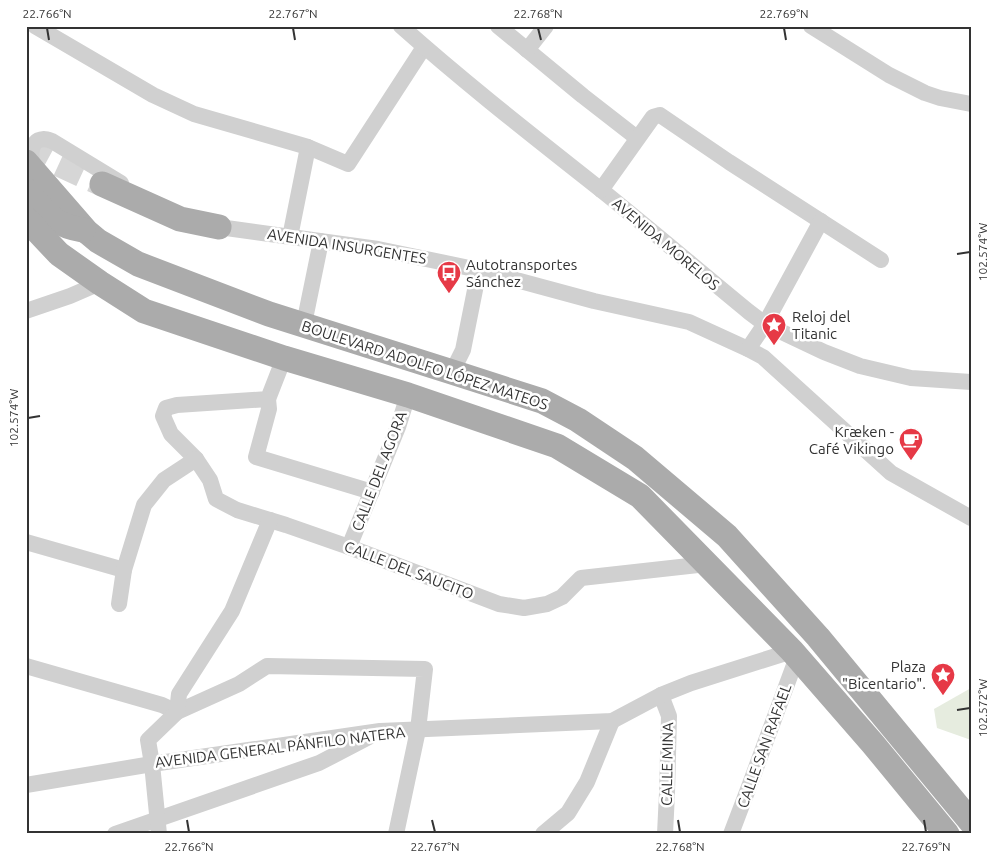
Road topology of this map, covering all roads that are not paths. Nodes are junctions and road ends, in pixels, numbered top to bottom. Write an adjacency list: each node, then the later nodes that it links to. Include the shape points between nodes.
1 (35, 26): 10 (street, via 153,95 194,114)
2 (401, 26): 6 (street, AVENIDA MORELOS)
3 (498, 26): 7 (street)
4 (546, 26): 7 (street)
5 (811, 26): 8 (street, via 889,75 925,93)
6 (424, 47): 10 (street, via 348,164); 13 (street, AVENIDA MORELOS)
7 (527, 50): 9 (street)
8 (971, 104)
9 (637, 138): 13 (street); 15 (street, via 652,117 660,115)
10 (308, 147): 17 (street)
11 (29, 175): 16 (street, AVENIDA INSURGENTES, via 34,145 44,139 52,141 124,184); 23 (main road, BOULEVARD ADOLFO LÓPEZ MATEOS, via 98,241 138,264 268,314)
12 (102, 184): 16 (main road, via 180,219)
13 (601, 190): 24 (street, AVENIDA MORELOS)
14 (26, 219): 21 (main road, via 59,254)
15 (821, 221): 19 (street); 24 (street)
16 (219, 226): 17 (street, AVENIDA INSURGENTES)
17 (290, 237): 18 (street, AVENIDA INSURGENTES)
18 (321, 241): 20 (street, AVENIDA INSURGENTES); 23 (street)
19 (881, 260)
20 (479, 270): 25 (street, AVENIDA INSURGENTES, via 689,322); 27 (street, via 463,350)
21 (100, 283): 22 (street); 26 (main road, via 144,311)
22 (26, 311)
23 (304, 324): 27 (main road, BOULEVARD ADOLFO LÓPEZ MATEOS)
24 (765, 324): 25 (street); 28 (street, AVENIDA MORELOS, via 860,366 911,378)
25 (748, 349): 34 (street, AVENIDA INSURGENTES, via 763,357 891,473)
26 (284, 358): 29 (main road); 30 (street)
27 (452, 372): 51 (main road, BOULEVARD ADOLFO LÓPEZ MATEOS, via 542,401 578,420 635,458 727,536 818,638)
28 (971, 382)
29 (408, 395): 32 (street, CALLE DEL AGORA); 33 (main road, via 557,446)
30 (268, 399): 31 (street, CALLE DEL SAUCITO, via 166,408 163,416 172,434); 32 (street, via 256,458)
31 (196, 459): 35 (street, CALLE DEL SAUCITO, via 210,480 216,499 237,510); 39 (street, via 164,480 144,505)
32 (372, 492): 37 (street, CALLE DEL AGORA)
33 (640, 496): 38 (main road); 43 (main road, via 694,529 721,554)
34 (971, 518)
35 (270, 520): 37 (street, CALLE DEL SAUCITO); 45 (street, via 232,611 179,694)
36 (26, 542): 39 (street)
37 (349, 547): 38 (street, CALLE DEL SAUCITO, via 500,604 524,608 547,604 562,597 581,578)
38 (706, 564): 41 (main road)
39 (124, 570): 40 (street)
40 (119, 604)
41 (794, 654): 44 (street, AVENIDA GENERAL PÁNFILO NATERA, via 691,683); 57 (street, CALLE SAN RAFAEL); 58 (main road)
42 (26, 666): 45 (street)
43 (844, 692)
44 (661, 695): 46 (street, AVENIDA GENERAL PÁNFILO NATERA); 56 (street, CALLE MINA, via 669,716)
45 (177, 712): 47 (street, via 239,684 267,666 426,669); 49 (street, via 148,740)
46 (612, 722): 47 (street, AVENIDA GENERAL PÁNFILO NATERA); 55 (street, via 587,782 568,813)
47 (418, 730): 48 (street, AVENIDA GENERAL PÁNFILO NATERA); 54 (street)
48 (380, 731): 49 (street, AVENIDA GENERAL PÁNFILO NATERA); 52 (street, via 320,763)
49 (152, 764): 50 (street, AVENIDA GENERAL PÁNFILO NATERA); 52 (street)
50 (26, 785)
51 (971, 822)
52 (159, 826): 53 (street)
53 (114, 834)
54 (396, 834)
55 (543, 834)
56 (665, 834)
57 (731, 834)
58 (947, 834)

